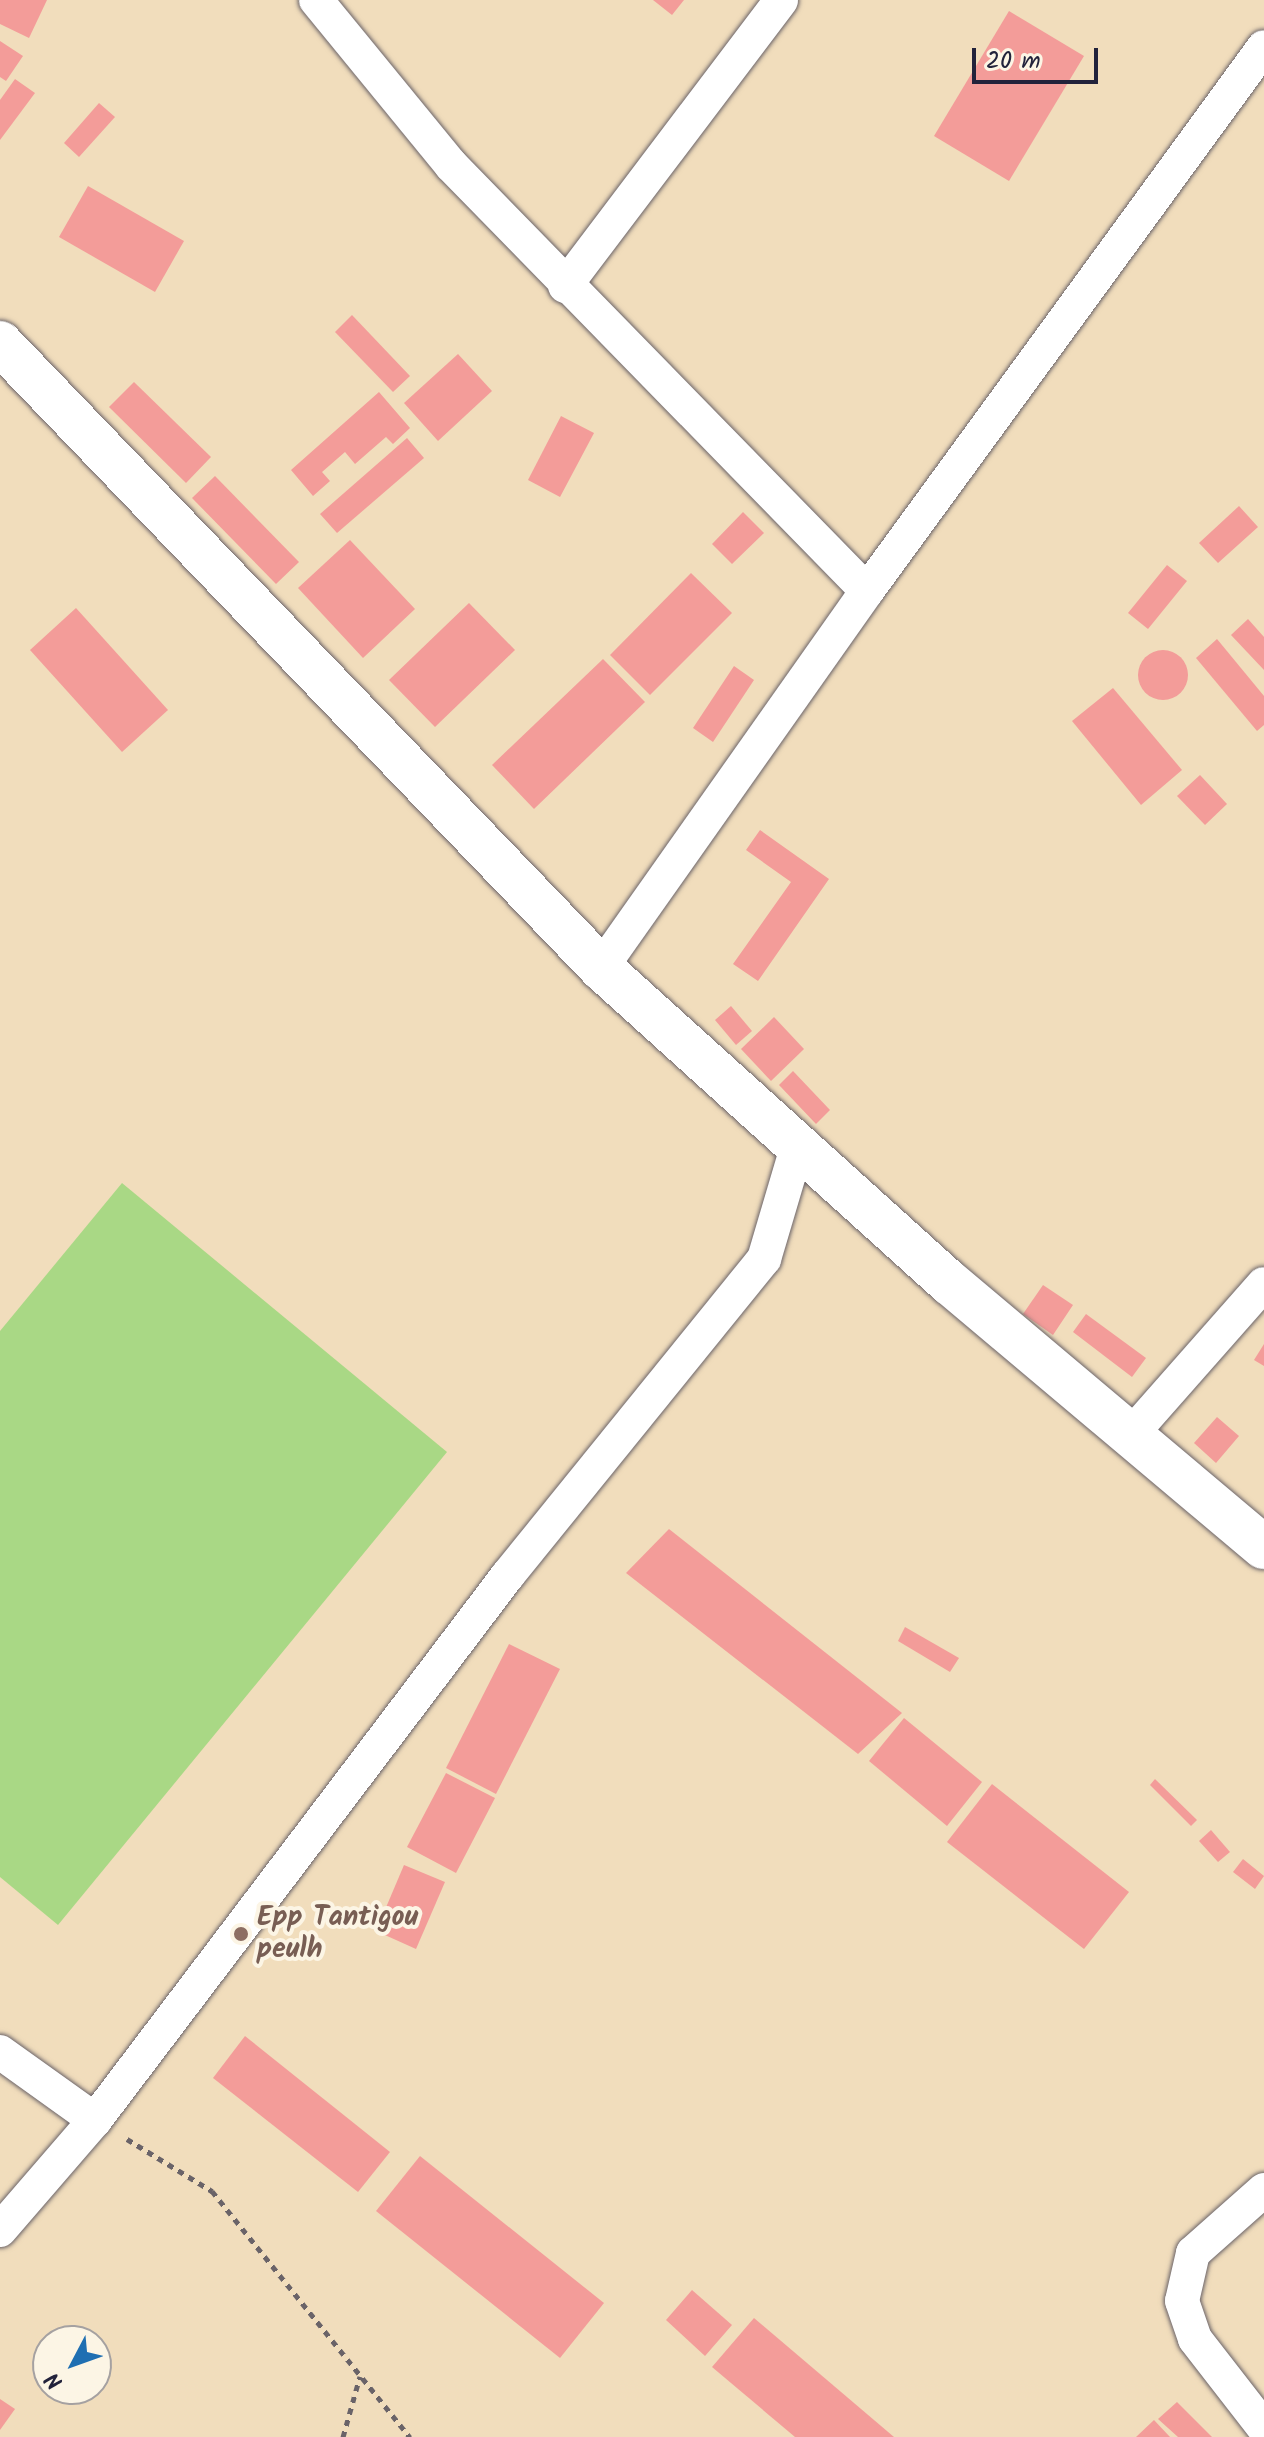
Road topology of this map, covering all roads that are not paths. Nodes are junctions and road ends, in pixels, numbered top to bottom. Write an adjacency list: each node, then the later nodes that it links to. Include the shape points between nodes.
1 (316, 0): 4 (street, via 451,165)
2 (781, 0): 4 (street)
3 (1264, 47): 6 (street)
4 (565, 286): 6 (street)
5 (0, 343): 7 (main road)
6 (867, 591): 7 (street)
7 (601, 968): 8 (main road)
8 (798, 1144): 10 (main road); 13 (street, via 764,1259 517,1563)
9 (1264, 1284): 10 (street)
10 (1128, 1438): 11 (main road)
11 (1264, 1547)
12 (0, 2052): 13 (street)
13 (95, 2120): 15 (street)
14 (1264, 2190): 16 (street, via 1193,2253 1182,2301 1195,2339)
15 (0, 2230)
16 (1264, 2428)

